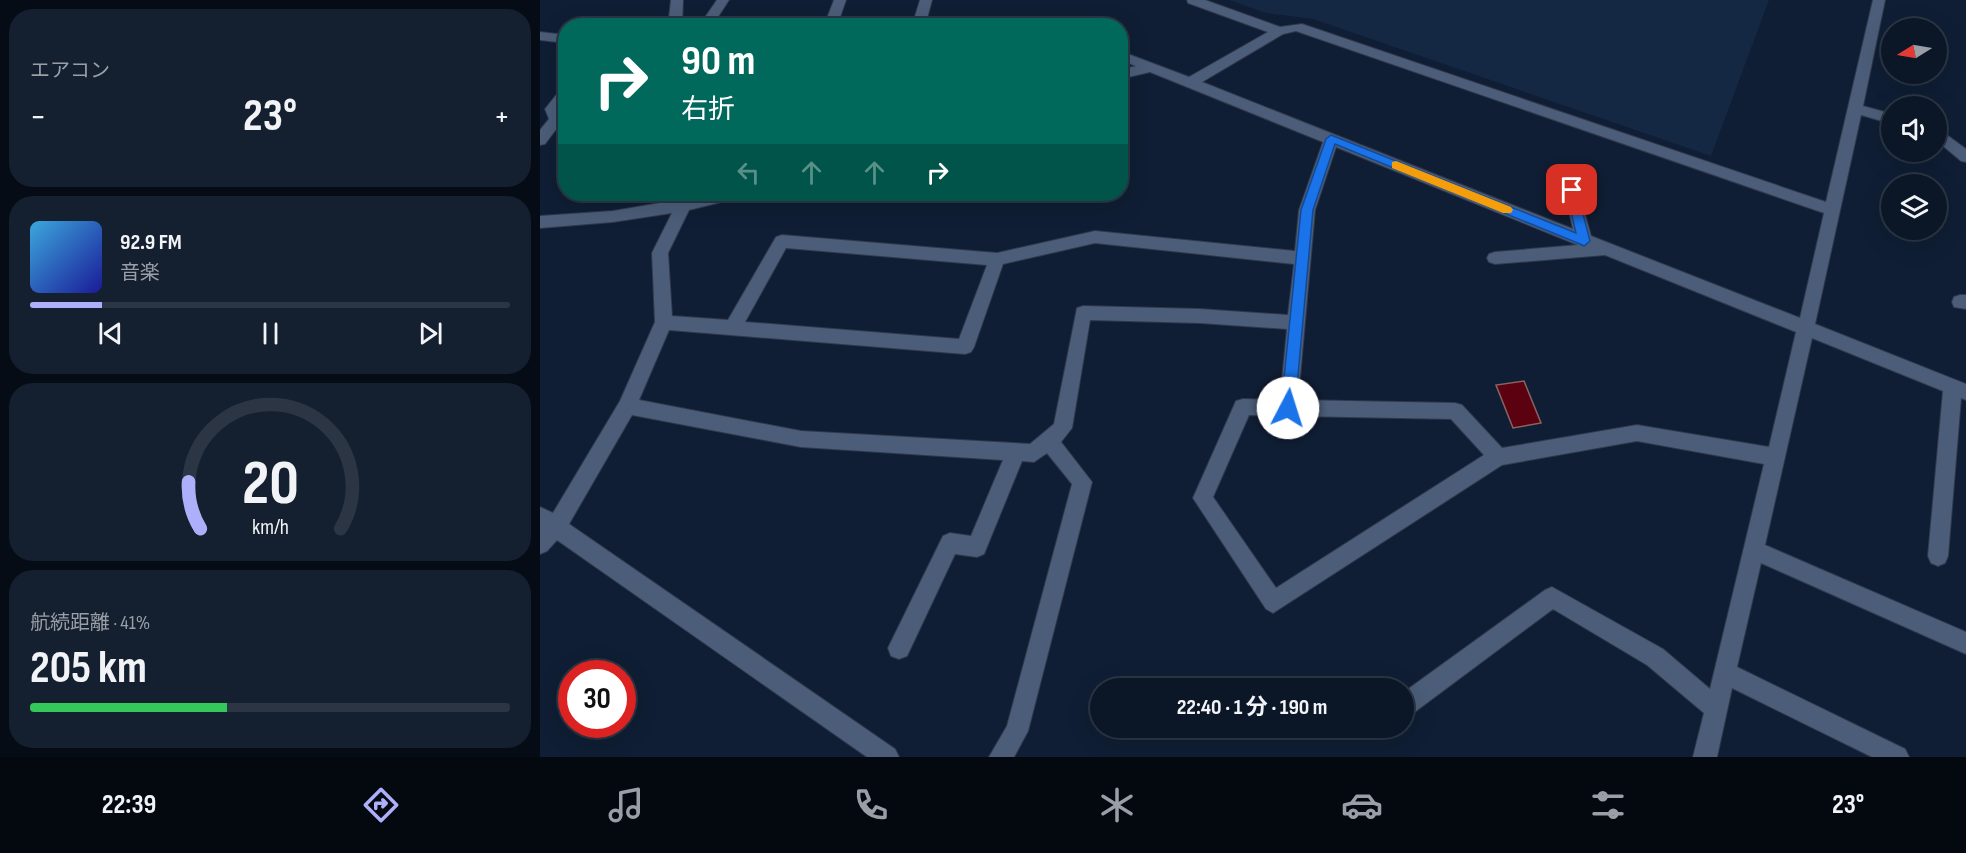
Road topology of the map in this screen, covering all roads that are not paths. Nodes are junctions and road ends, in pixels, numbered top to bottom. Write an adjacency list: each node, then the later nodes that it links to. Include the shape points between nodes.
1 (677, 0): 7 (street)
2 (723, 0): 8 (street)
3 (840, 0): 9 (street)
4 (926, 0): 10 (street)
5 (1193, 0): 11 (street)
6 (1879, 0): 19 (street)
7 (674, 18)
8 (711, 18)
9 (833, 18)
10 (920, 18)
11 (1279, 31): 17 (street); 28 (street, via 1297,27)
12 (540, 36): 13 (street)
13 (558, 38)
14 (1128, 58): 15 (street)
15 (1152, 67): 16 (street); 17 (street)
16 (1128, 73)
17 (1190, 83): 21 (street)
18 (558, 102): 22 (street, via 552,109 556,120)
19 (1854, 108): 20 (street); 28 (street)
20 (1881, 116)
21 (1331, 139): 30 (street); 32 (street, via 1307,210)
22 (540, 140)
23 (1947, 142): 24 (street)
24 (1966, 158)
25 (1572, 190): 30 (street)
26 (679, 201): 29 (street, via 567,221)
27 (685, 201): 35 (street, via 660,253)
28 (1832, 210): 38 (street)
29 (540, 222)
30 (1584, 241): 31 (street)
31 (1606, 250): 33 (street); 38 (street)
32 (1302, 258): 34 (street, via 1095,237); 36 (street)
33 (1495, 258)
34 (997, 259): 37 (street, via 782,241); 37 (street, via 965,347)
35 (664, 322): 37 (street); 40 (street)
36 (1296, 323): 41 (street); 42 (street, via 1083,313 1062,428)
37 (732, 328)
38 (1806, 328): 39 (street); 45 (street)
39 (1959, 389): 49 (street)
40 (627, 406): 43 (street, via 801,439); 46 (street)
41 (1288, 408): 44 (street, via 1455,411); 44 (street, via 1243,406 1203,498 1273,602)
42 (1048, 441): 43 (street, via 1034,453); 56 (street, via 1082,482 1017,731)
43 (1016, 452): 51 (street, via 977,548 950,543)
44 (1498, 457): 45 (street, via 1637,433)
45 (1776, 457): 48 (street)
46 (548, 521): 47 (street); 55 (street)
47 (540, 544)
48 (1754, 550): 50 (street); 52 (street)
49 (1938, 555)
50 (1966, 643)
51 (899, 648)
52 (1725, 673): 54 (street); 58 (street)
53 (1414, 699): 54 (street, via 1552,597 1655,657)
54 (1717, 709): 57 (street)
55 (887, 757)
56 (1001, 757)
57 (1705, 757)
58 (1897, 757)

